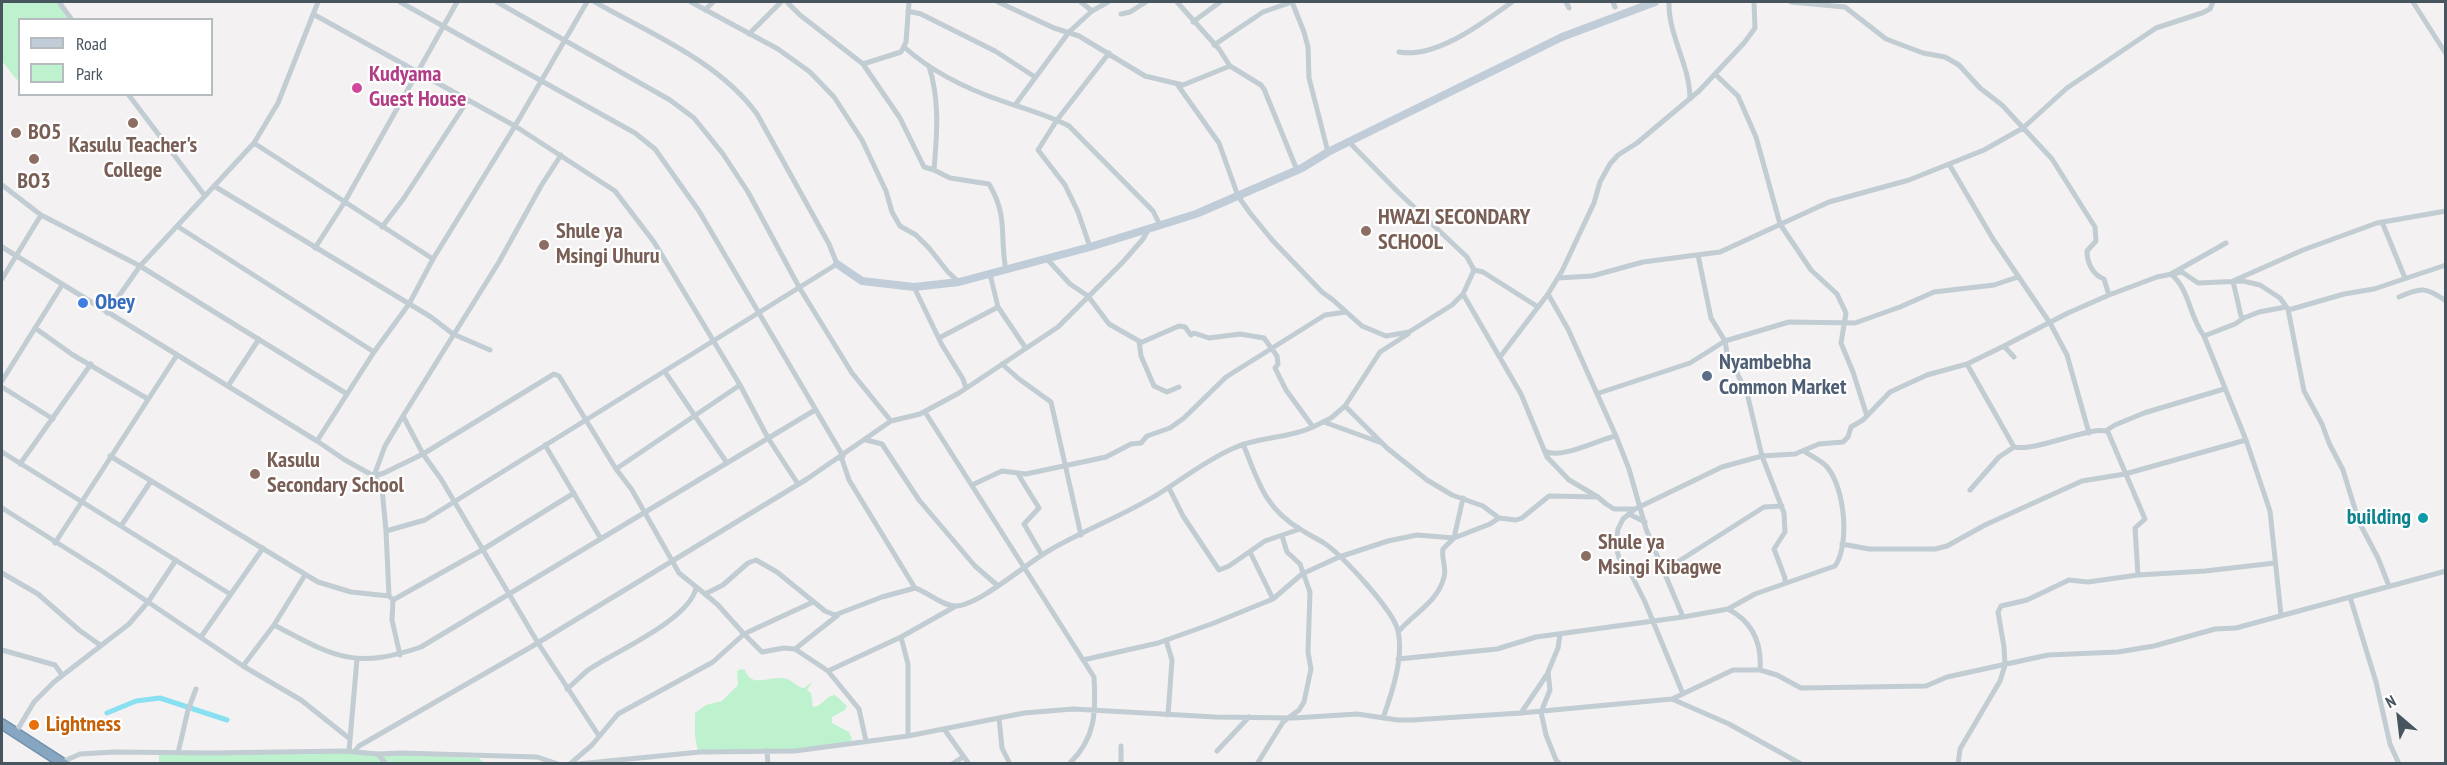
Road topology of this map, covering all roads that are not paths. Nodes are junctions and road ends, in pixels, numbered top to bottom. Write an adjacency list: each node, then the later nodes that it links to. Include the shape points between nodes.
1 (59, 2): 34 (street)
2 (318, 2): 32 (street)
3 (400, 2): 36 (street)
4 (457, 2): 36 (street)
5 (497, 2): 39 (street)
6 (587, 2): 39 (street)
7 (595, 2): 28 (street)
8 (612, 2): 28 (street)
9 (691, 2): 29 (street)
10 (713, 2): 29 (street)
11 (781, 2): 38 (street)
12 (787, 2): 45 (street)
13 (909, 2): 30 (street)
14 (998, 2): 37 (street)
15 (1081, 2): 31 (street)
16 (1108, 2): 31 (street)
17 (1146, 2): 33 (street)
18 (1177, 2): 35 (street)
19 (1220, 2): 35 (street)
20 (1292, 2): 40 (street, via 1263,12); 62 (street, via 1308,47 1309,78)
21 (1512, 2): 42 (street, via 1480,26 1442,45 1410,54)
22 (1655, 2): 60 (street, via 1562,37)
23 (1669, 2): 54 (street, via 1668,19 1690,83)
24 (1754, 2): 49 (street, via 1755,28)
25 (1791, 2): 59 (street, via 1845,6 1886,39 1954,62)
26 (2213, 2): 59 (street, via 2210,9 2156,28 2067,88)
27 (2413, 2): 44 (street)
28 (608, 9): 88 (street, via 689,55 743,96 757,114)
29 (705, 10): 38 (street)
30 (908, 10): 41 (street); 50 (street, via 995,51)
31 (1092, 11): 37 (street)
32 (313, 14): 48 (street); 61 (street, via 278,103)
33 (1121, 14)
34 (71, 18)
35 (1193, 22): 40 (street)
36 (444, 26): 48 (street); 51 (street)
37 (1069, 32): 43 (street); 50 (street)
38 (749, 34): 100 (street, via 810,72 834,97 867,148 900,226 929,248)
39 (565, 40): 51 (street); 103 (street, via 694,118 748,192)
40 (1214, 45): 47 (street)
41 (904, 47): 45 (street, via 901,52); 46 (street)
42 (1400, 52)
43 (1109, 53): 52 (street, via 1145,76); 57 (street)
44 (2445, 54)
45 (863, 64): 65 (street, via 900,118 924,167)
46 (929, 66): 56 (street); 65 (street, via 938,114)
47 (1230, 66): 52 (street, via 1193,82); 66 (street, via 1264,89)
48 (418, 72): 55 (street); 71 (street)
49 (1716, 75): 54 (street); 75 (street, via 1738,96 1756,137)
50 (1035, 77): 56 (street)
51 (541, 81): 58 (street); 114 (street, via 635,133 655,149 699,210)
52 (1177, 84): 70 (street, via 1221,147)
53 (130, 96): 69 (street)
54 (1690, 99): 95 (street, via 1610,164)
55 (468, 100): 58 (street); 78 (street)
56 (1015, 105): 57 (street)
57 (1057, 120): 76 (street, via 1069,126 1153,211); 82 (street, via 1038,150 1065,185)
58 (515, 126): 63 (street); 86 (street)
59 (2023, 128): 64 (street); 106 (street, via 2052,159 2094,227 2096,241 2087,258 2094,273 2104,279)
60 (1349, 142): 62 (street); 92 (street, via 1467,257)
61 (254, 143): 68 (street); 71 (street)
62 (1328, 152): 66 (street)
63 (561, 155): 122 (street); 126 (street, via 615,190 641,222)
64 (1949, 164): 75 (street, via 1909,180 1829,202); 96 (street)
65 (934, 170): 91 (street, via 950,178 989,184 1003,218)
66 (1297, 170): 70 (street)
67 (2, 186): 73 (street)
68 (214, 186): 69 (street); 83 (street)
69 (205, 196): 77 (street)
70 (1238, 196): 76 (street); 115 (street, via 1294,264)
71 (344, 203): 78 (street); 83 (street)
72 (2445, 212): 74 (street)
73 (41, 214): 84 (street); 90 (street)
74 (2382, 222): 97 (street); 99 (street, via 2303,250)
75 (1780, 224): 85 (street, via 1720,252); 118 (street, via 1811,270 1837,294)
76 (1160, 225): 79 (street)
77 (177, 226): 90 (street); 133 (street)
78 (382, 227): 86 (street)
79 (1148, 230): 82 (street); 107 (street)
80 (2226, 243): 94 (street)
81 (2, 247): 84 (street)
82 (1090, 247): 87 (street)
83 (315, 248): 110 (street)
84 (16, 255): 98 (street); 101 (street)
85 (1698, 255): 95 (street, via 1643,262 1592,276); 127 (street, via 1711,318)
86 (433, 259): 110 (street)
87 (1047, 259): 91 (street); 107 (street, via 1070,284)
88 (837, 264): 102 (street, via 862,282); 103 (street)
89 (2445, 265): 97 (street)
90 (140, 266): 116 (street); 125 (street)
91 (1006, 270): 93 (street)
92 (1474, 270): 104 (street); 112 (street)
93 (990, 274): 100 (street); 111 (street)
94 (2170, 274): 99 (street, via 2182,272 2198,283); 106 (street); 123 (street, via 2180,281 2194,323)
95 (1558, 278): 105 (street)
96 (2019, 278): 118 (street, via 1934,292); 119 (street)
97 (2405, 278): 113 (street, via 2374,289)
98 (2, 279)
99 (2233, 281): 113 (street, via 2260,285 2280,298); 117 (street)
100 (959, 282): 102 (street)
101 (62, 285): 116 (street); 120 (street)
102 (914, 287): 124 (street)
103 (799, 288): 114 (street); 159 (street, via 855,379)
104 (1463, 294): 121 (street); 135 (street)
105 (1548, 294): 112 (street); 148 (street)
106 (2109, 295): 119 (street)
107 (1088, 296): 128 (street, via 1109,324); 130 (street, via 1058,327)
108 (2399, 297): 109 (street, via 2423,289)
109 (2445, 301)
110 (409, 304): 122 (street); 133 (street)
111 (998, 307): 124 (street); 130 (street)
112 (1538, 307): 135 (street)
113 (2287, 308): 117 (street); 230 (street, via 2304,391 2343,470 2359,522)
114 (757, 312): 126 (street); 152 (street)
115 (1346, 312): 121 (street, via 1378,334); 131 (street, via 1325,315)
116 (107, 313): 134 (street)
117 (2244, 318): 123 (street)
118 (1846, 323): 127 (street, via 1789,322); 155 (street, via 1840,343)
119 (2050, 323): 129 (street); 163 (street, via 2067,355)
120 (35, 328): 137 (street); 141 (street)
121 (1409, 332): 151 (street, via 1380,352)
122 (453, 334): 132 (street); 154 (street)
123 (2204, 336): 147 (street)
124 (939, 338): 146 (street)
125 (259, 339): 143 (street); 149 (street)
126 (712, 340): 140 (street); 142 (street)
127 (1725, 342): 148 (street, via 1690,363); 178 (street, via 1747,393)
128 (1140, 343): 131 (street, via 1179,326 1209,338 1240,334 1264,338); 145 (street, via 1141,356 1154,386 1167,392)
129 (2004, 346): 136 (street); 139 (street)
130 (1025, 347): 138 (street)
131 (1272, 349): 161 (street, via 1278,364 1275,368 1286,390); 182 (street, via 1226,377 1170,428 1106,457)
132 (490, 350)
133 (374, 352): 149 (street)
134 (177, 355): 143 (street); 150 (street)
135 (1500, 357): 173 (street)
136 (2014, 357)
137 (91, 364): 150 (street); 157 (street)
138 (1002, 364): 146 (street); 182 (street, via 1051,402)
139 (1967, 364): 155 (street, via 1927,375 1890,392); 172 (street)
140 (665, 372): 156 (street); 158 (street)
141 (2, 381)
142 (740, 385): 156 (street); 165 (street)
143 (228, 386): 168 (street)
144 (2, 387): 157 (street)
145 (1179, 387)
146 (966, 388): 153 (street)
147 (2224, 388): 162 (street, via 2144,413); 167 (street)
148 (1599, 393): 164 (street)
149 (346, 394): 168 (street)
150 (148, 399): 177 (street)
151 (1345, 406): 160 (street); 169 (street)
152 (815, 410): 165 (street); 179 (street)
153 (926, 412): 159 (street); 189 (street)
154 (403, 416): 176 (street); 186 (street, via 385,446)
155 (1867, 416): 174 (street, via 1851,427 1843,442 1819,444)
156 (695, 417): 180 (street); 183 (street)
157 (53, 419): 181 (street)
158 (586, 420): 170 (street); 176 (street, via 560,376 554,374); 183 (street)
159 (891, 422): 166 (street)
160 (1324, 422): 161 (street); 169 (street)
161 (1313, 427): 171 (street, via 1289,436)
162 (2107, 430): 163 (street); 185 (street)
163 (2089, 433): 172 (street)
164 (1616, 436): 173 (street, via 1553,454); 199 (street)
165 (768, 438): 180 (street); 188 (street)
166 (866, 440): 179 (street); 229 (street, via 882,444 919,500 975,566)
167 (2246, 440): 185 (street); 220 (street, via 2270,511)
168 (317, 441): 186 (street)
169 (1382, 443): 194 (street, via 1427,480)
170 (545, 444): 192 (street); 196 (street)
171 (1243, 444): 190 (street); 205 (street, via 1266,499 1277,513)
172 (2014, 447): 191 (street, via 1999,457)
173 (1545, 451): 193 (street, via 1569,480)
174 (1804, 451): 178 (street); 212 (street, via 1827,467 1843,499)
175 (2, 452): 181 (street)
176 (423, 454): 186 (street); 196 (street)
177 (110, 456): 187 (street); 195 (street)
178 (1762, 456): 197 (street); 199 (street, via 1704,474)
179 (841, 457): 188 (street); 232 (street, via 849,480)
180 (727, 463): 200 (street)
181 (20, 464): 195 (street)
182 (1065, 466): 184 (street); 207 (street)
183 (615, 469): 200 (street)
184 (1018, 474): 189 (street, via 1002,471); 216 (street, via 1039,508 1024,524)
185 (2125, 474): 212 (street, via 2082,481 2055,491 1935,549 1869,549); 227 (street, via 2145,519 2134,528)
186 (374, 476): 206 (street, via 382,488)
187 (151, 481): 204 (street); 213 (street)
188 (798, 484): 219 (street)
189 (972, 485): 221 (street)
190 (1169, 488): 207 (street); 215 (street, via 1219,570)
191 (1970, 490)
192 (574, 493): 210 (street); 214 (street)
193 (1598, 497): 199 (street, via 1614,509); 202 (street, via 1549,496 1522,518)
194 (1463, 498): 202 (street); 209 (street)
195 (81, 501): 204 (street); 211 (street)
196 (453, 502): 206 (street, via 425,520); 214 (street)
197 (1782, 506): 222 (street, via 1764,507); 228 (street, via 1785,532 1774,549)
198 (2, 508): 211 (street)
199 (1638, 508): 201 (street); 203 (street)
200 (645, 513): 210 (street); 219 (street)
201 (1629, 514): 203 (street); 246 (street, via 1618,529 1616,546)
202 (1499, 518): 209 (street)
203 (1645, 522): 222 (street)
204 (121, 526): 218 (street)
205 (1300, 529): 208 (street); 217 (street)
206 (386, 531): 237 (street)
207 (1081, 535): 216 (street)
208 (1282, 536): 215 (street, via 1265,541); 225 (street, via 1287,552 1300,564)
209 (1454, 538): 217 (street, via 1417,535); 248 (street, via 1443,549 1445,575 1438,590)
210 (601, 539): 235 (street)
211 (55, 543): 239 (street)
212 (1842, 544): 228 (street, via 1842,556 1835,566)
213 (263, 548): 226 (street); 233 (street)
214 (482, 550): 235 (street); 237 (street)
215 (1250, 552): 238 (street)
216 (1042, 555): 221 (street)
217 (1339, 557): 225 (street); 248 (street, via 1388,609)
218 (176, 560): 233 (street); 239 (street)
219 (672, 561): 231 (street); 254 (street)
220 (2275, 563): 227 (street); 244 (street)
221 (1024, 566): 229 (street); 261 (street)
222 (1665, 570): 245 (street)
223 (2445, 570): 230 (street)
224 (2, 573): 255 (street, via 38,594)
225 (1302, 574): 238 (street); 277 (street, via 1310,592 1311,669 1304,702)
226 (305, 575): 237 (street, via 351,592); 247 (street)
227 (2138, 575): 262 (street, via 2088,582 2069,580 2028,600 2001,606 1998,612)
228 (1785, 583): 242 (street)
229 (997, 585): 241 (street)
230 (2389, 586): 236 (street)
231 (696, 588): 234 (street); 269 (street, via 690,603 670,620 587,671)
232 (915, 588): 241 (street); 243 (street)
233 (230, 594): 252 (street)
234 (705, 594): 240 (street, via 756,560); 249 (street)
235 (509, 595): 254 (street); 258 (street, via 421,647)
236 (2350, 597): 244 (street); 311 (street, via 2390,744)
237 (391, 598): 258 (street)
238 (1273, 599): 253 (street)
239 (148, 602): 252 (street); 255 (street, via 129,624)
240 (813, 602): 243 (street, via 830,614); 249 (street)
241 (956, 606): 251 (street)
242 (1728, 609): 245 (street); 264 (street, via 1754,630 1760,649)
243 (840, 614): 257 (street)
244 (2281, 615): 262 (street, via 2154,646 2048,656)
245 (1683, 617): 246 (street)
246 (1652, 620): 250 (street); 270 (street)
247 (274, 625): 259 (street, via 333,655); 263 (street)
248 (1398, 631): 260 (street)
249 (744, 634): 257 (street, via 762,652); 283 (street, via 714,662 618,714)
250 (1560, 635): 260 (street, via 1536,637 1497,649); 266 (street)
251 (901, 637): 265 (street); 284 (street, via 908,664)
252 (201, 638): 263 (street)
253 (1166, 640): 261 (street); 275 (street, via 1172,660)
254 (538, 643): 269 (street); 290 (street)
255 (100, 645): 267 (street)
256 (2, 650): 267 (street, via 55,665)
257 (795, 650): 265 (street)
258 (399, 655): 259 (street)
259 (357, 659): 285 (street)
260 (1398, 659): 279 (street)
261 (1083, 660): 272 (street, via 1094,677)
262 (2005, 665): 264 (street, via 1947,677 1926,686 1886,687 1801,688); 310 (street, via 2000,681 1960,749)
263 (243, 666): 285 (street, via 301,700)
264 (1760, 670): 270 (street, via 1725,673)
265 (828, 671): 286 (street, via 859,709)
266 (1548, 672): 273 (street, via 1550,690); 274 (street)
267 (62, 675): 282 (street, via 34,702)
268 (196, 689): 291 (street)
269 (567, 689): 283 (street)
270 (1683, 694): 271 (street)
271 (1672, 699): 273 (street); 309 (street, via 1729,724)
272 (1095, 709): 275 (street); 278 (street, via 1051,710); 305 (street, via 1088,741)
273 (1540, 712): 274 (street); 308 (street)
274 (1521, 713): 279 (street, via 1412,720)
275 (1167, 715): 276 (street)
276 (1249, 717): 277 (street); 289 (street)
277 (1290, 717): 279 (street, via 1357,714); 307 (street)
278 (999, 718): 281 (street); 304 (street, via 1002,748)
279 (1383, 718)
280 (2, 724): 282 (highway)
281 (944, 729): 284 (street); 294 (street)
282 (16, 732): 295 (highway)
283 (599, 736): 299 (street)
284 (908, 736): 286 (street)
285 (350, 739): 290 (street)
286 (866, 741): 288 (street)
287 (1121, 746): 306 (street)
288 (767, 751): 300 (street, via 697,752); 301 (street)
289 (1217, 751)
290 (352, 752): 291 (street); 292 (street)
291 (178, 753): 295 (street, via 80,754)
292 (378, 754): 293 (street); 296 (street)
293 (479, 756): 297 (street); 298 (street, via 537,758)
294 (963, 757): 302 (street); 303 (street)
295 (63, 763)
296 (386, 764)
297 (486, 764)
298 (558, 764)
299 (570, 764)
300 (578, 764)
301 (768, 764)
302 (952, 764)
303 (969, 764)
304 (1010, 764)
305 (1069, 764)
306 (1122, 764)
307 (1257, 764)
308 (1560, 764)
309 (1801, 764)
310 (1958, 764)
311 (2399, 764)

